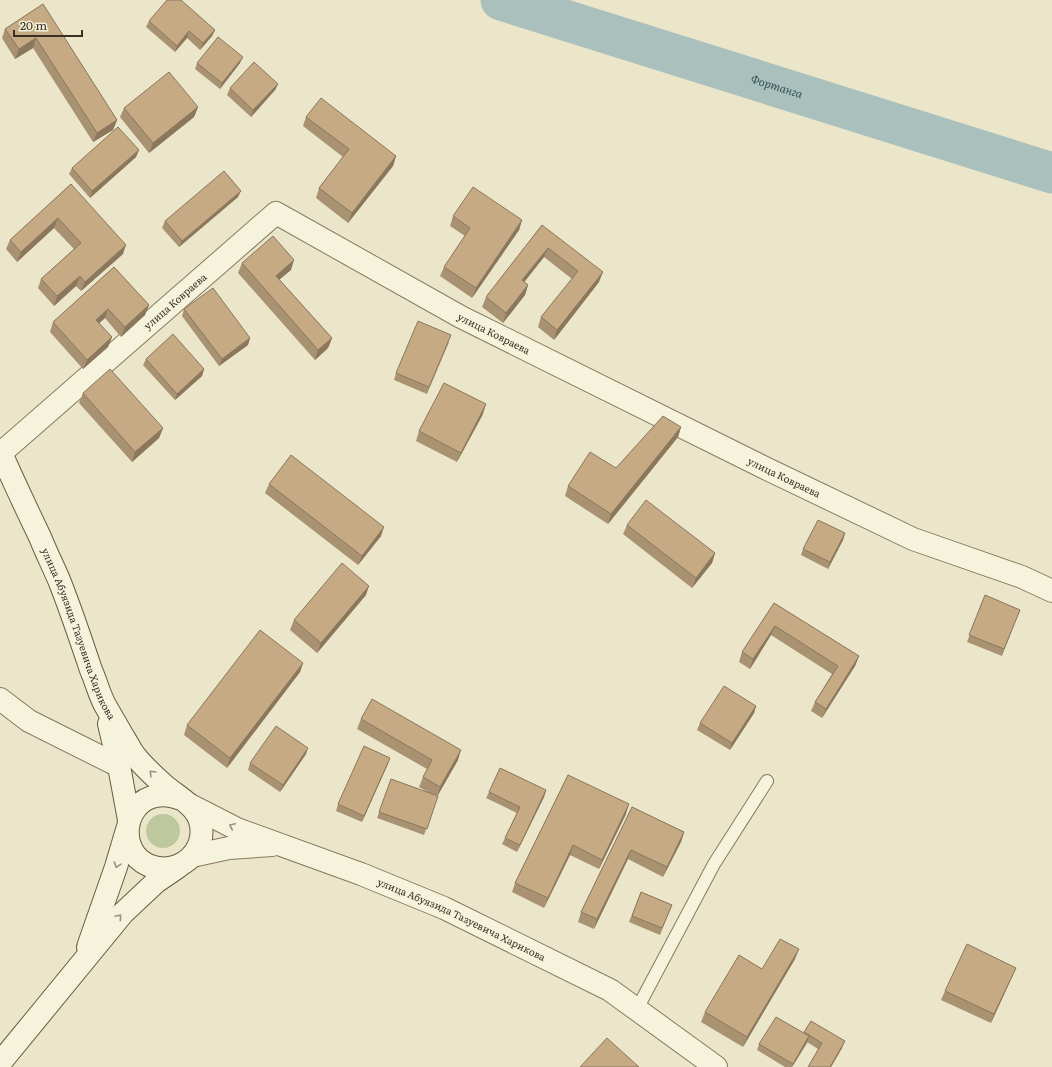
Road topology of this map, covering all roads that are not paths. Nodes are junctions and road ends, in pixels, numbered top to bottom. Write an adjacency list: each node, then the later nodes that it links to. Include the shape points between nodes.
1 (1, 452): 2 (street, улица Ковраева, via 276,212 461,317 762,467 913,539 1022,577); 4 (street, улица Абуязида Тазуевича Харикова, via 59,580)
2 (1052, 591)
3 (0, 699): 5 (street, via 29,721)
4 (104, 704): 5 (street); 7 (street, улица Абуязида Тазуевича Харикова, one-way to 4, via 165,786 136,756)
5 (118, 766): 8 (street)
6 (767, 781): 12 (lane, via 714,864)
7 (186, 802): 8 (street, via 169,795 144,800 135,809); 9 (street, улица Абуязида Тазуевича Харикова, one-way to 7, via 237,828); 10 (street, via 196,813 201,830 199,844)
8 (128, 824): 10 (street, via 131,849 147,865 169,869); 11 (street, one-way to 11)
9 (281, 845): 10 (street, via 229,848); 12 (street, улица Абуязида Тазуевича Харикова, via 444,908 610,990)
10 (186, 861): 11 (street, one-way to 10, via 123,913 156,882)
11 (85, 958): 13 (street)
12 (637, 1009): 14 (street, улица Абуязида Тазуевича Харикова)
13 (0, 1063)
14 (716, 1067)

